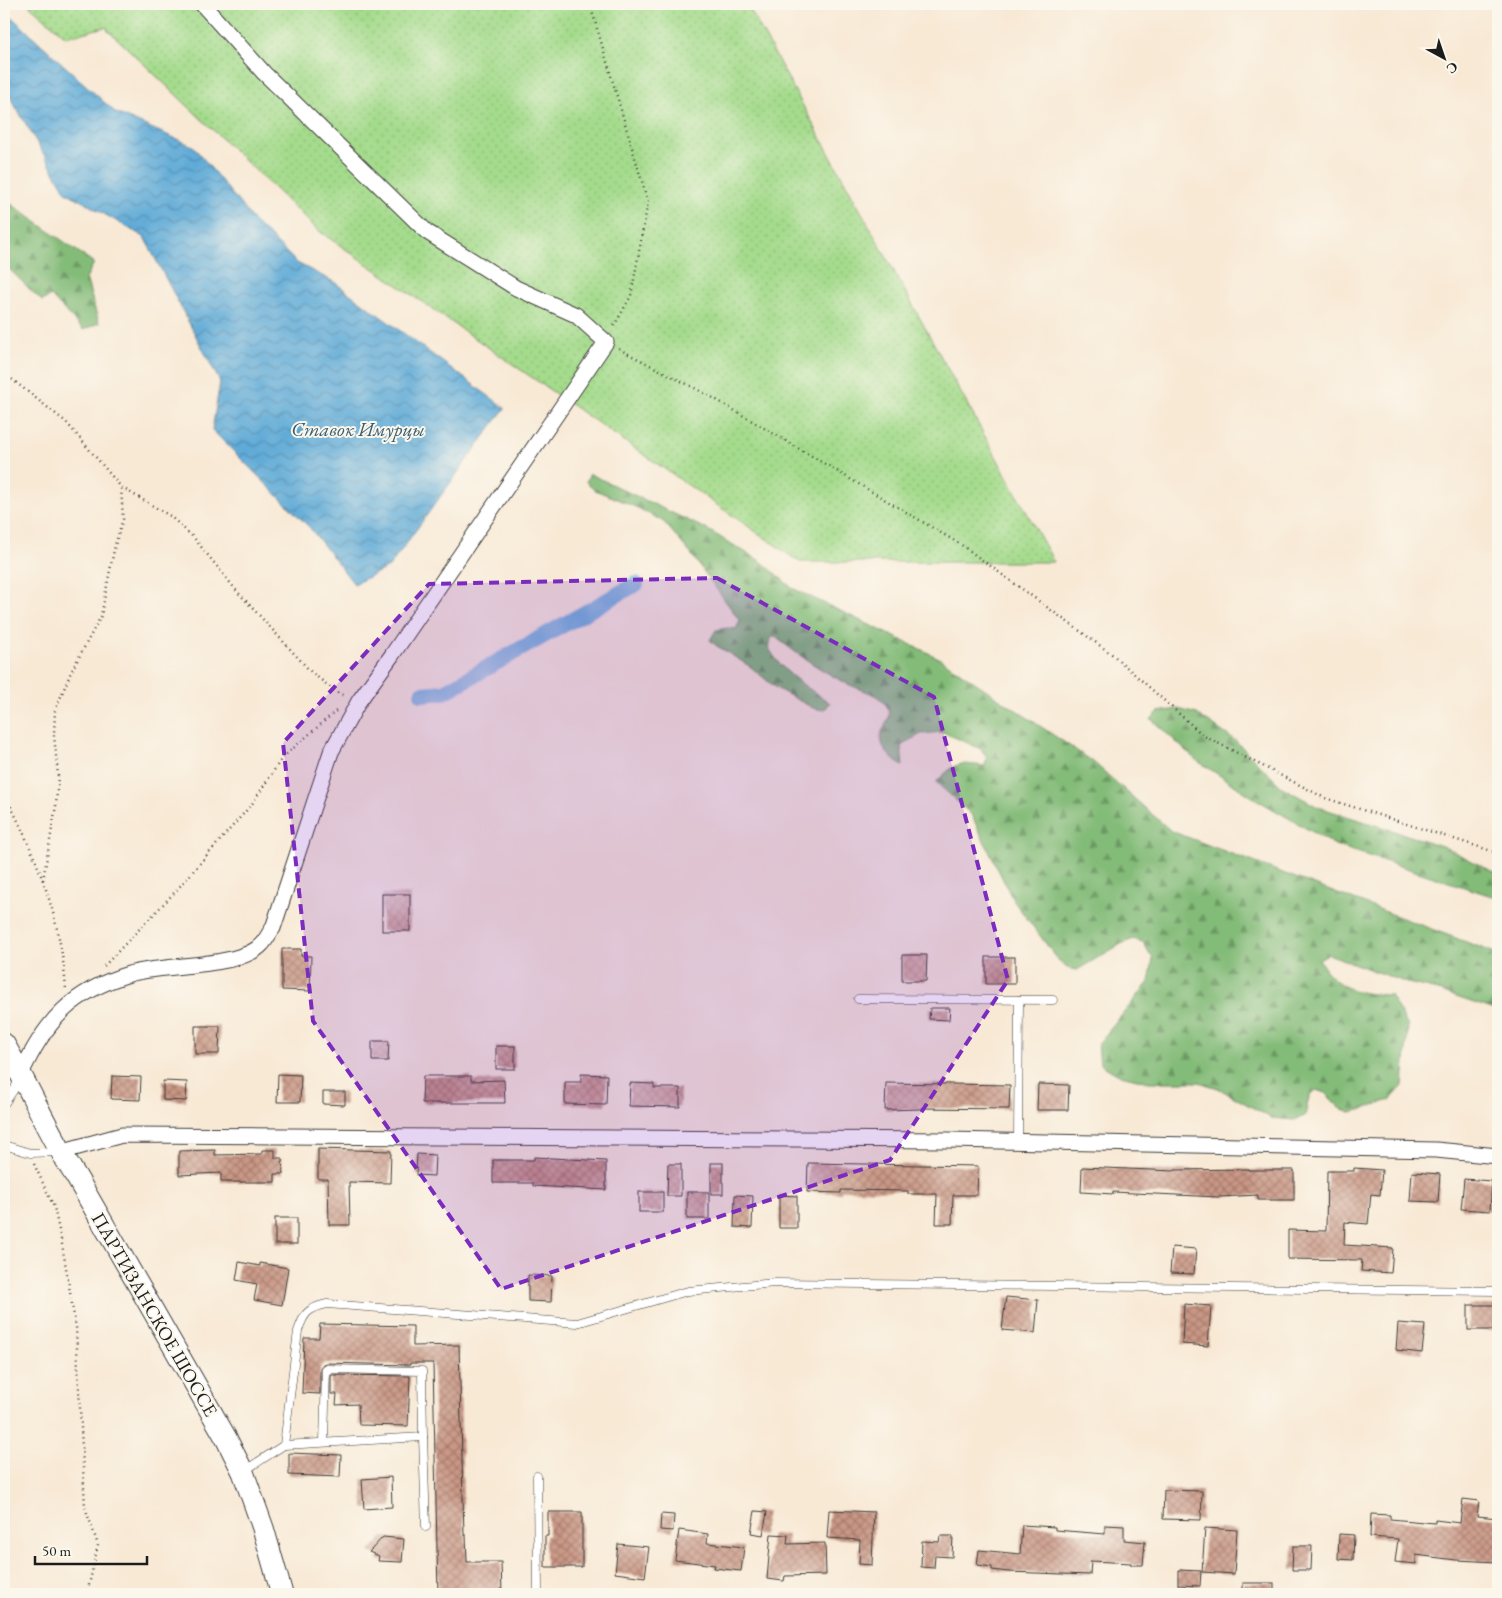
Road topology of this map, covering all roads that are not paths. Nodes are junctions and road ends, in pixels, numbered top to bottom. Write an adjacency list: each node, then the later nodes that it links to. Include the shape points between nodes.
1 (202, 4): 5 (street, via 264,73 427,232 516,288 576,315 606,342 359,701 331,752 272,928 261,946 240,958 131,973 95,986 67,1005 30,1054)
2 (858, 999): 3 (lane)
3 (1018, 1000): 4 (lane); 7 (lane)
4 (1052, 1000)
5 (10, 1058): 6 (lane, via 15,1088); 9 (main road, ПАРТИЗАНСКОЕ ШОССЕ)
6 (4, 1104)
7 (1018, 1142): 9 (street, via 122,1135); 10 (street, via 1436,1150)
8 (4, 1145): 9 (lane, via 30,1153)
9 (60, 1152): 15 (main road, ПАРТИЗАНСКОЕ ШОССЕ)
10 (1498, 1156)
11 (1498, 1291): 14 (lane, via 775,1283 688,1290 577,1324 327,1304 314,1307 303,1316 298,1330)
12 (422, 1437): 13 (lane); 13 (lane, via 422,1371 326,1369); 17 (lane)
13 (324, 1442): 14 (lane)
14 (284, 1445): 15 (lane)
15 (243, 1472): 18 (main road, ПАРТИЗАНСКОЕ ШОССЕ)
16 (537, 1476): 19 (lane)
17 (426, 1528)
18 (282, 1594)
19 (538, 1594)

